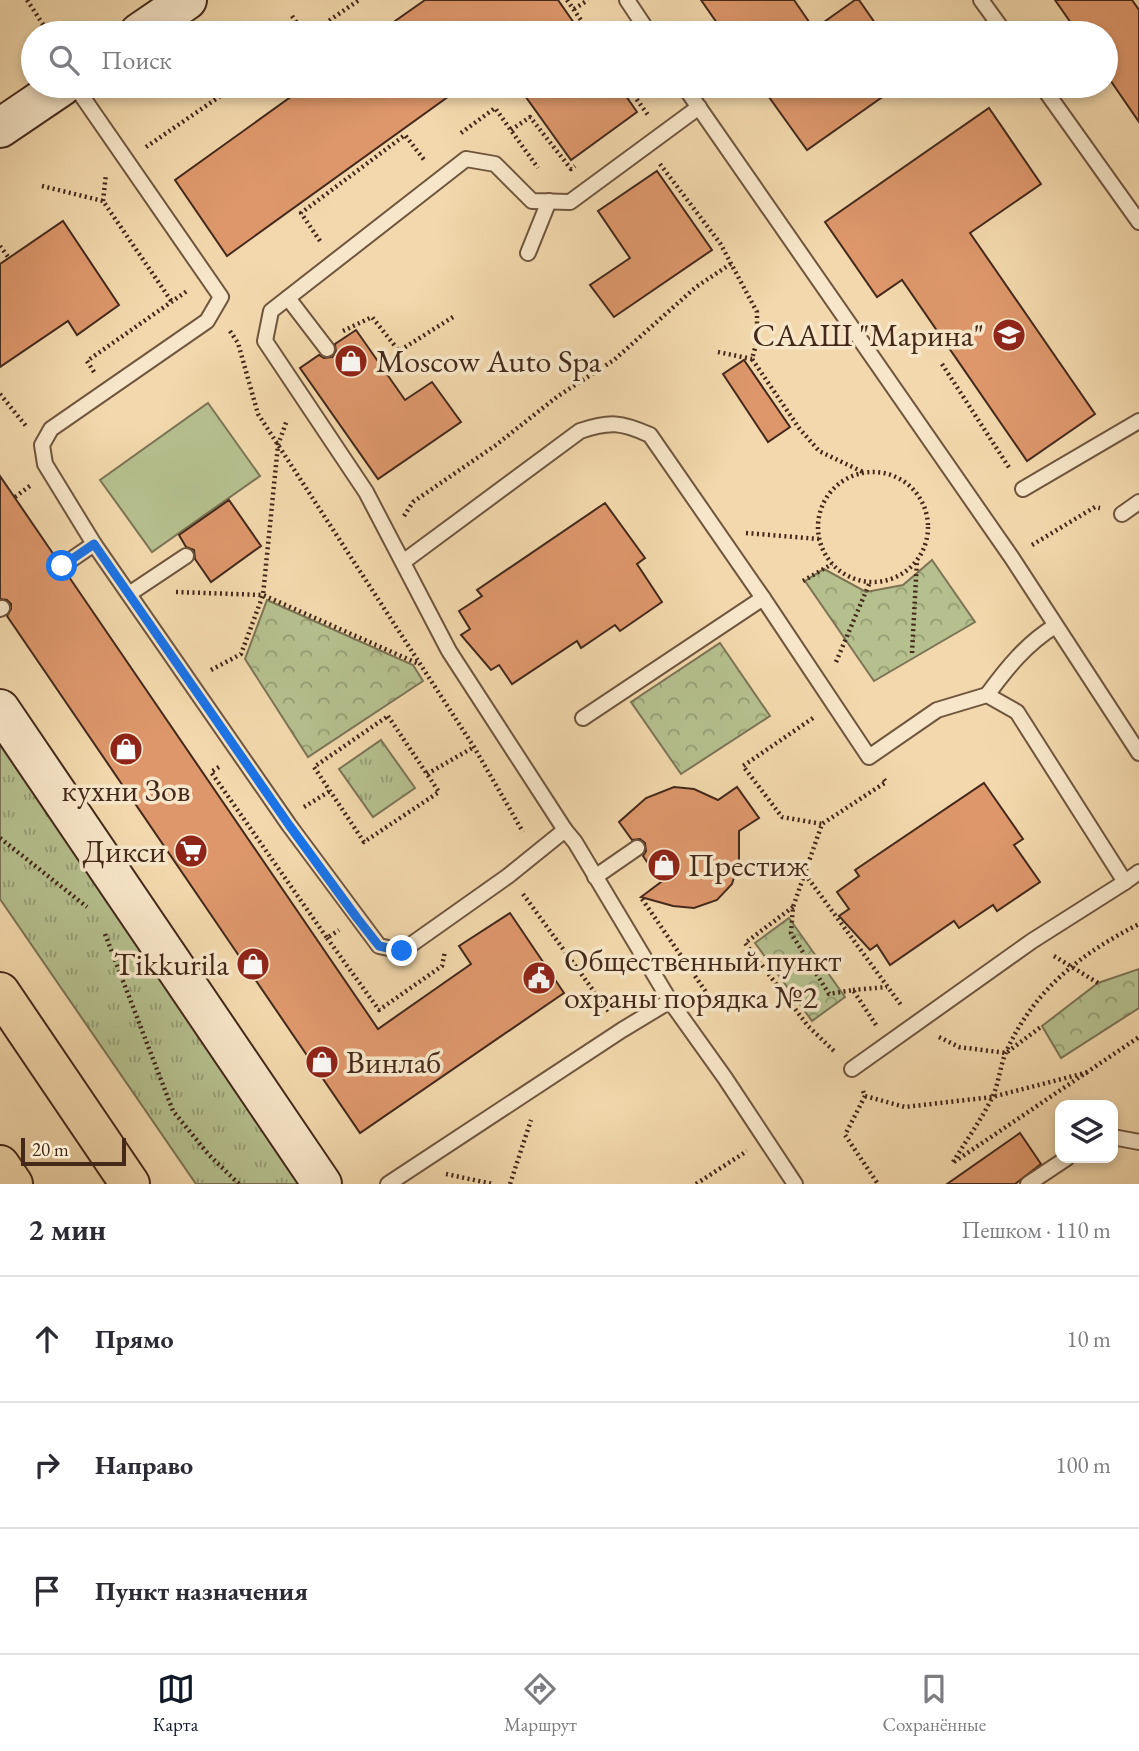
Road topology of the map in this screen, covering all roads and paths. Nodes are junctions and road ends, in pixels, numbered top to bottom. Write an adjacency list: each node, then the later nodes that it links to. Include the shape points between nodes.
1 (27, 0): 10 (path)
2 (187, 0): 11 (street)
3 (359, 0): 13 (path)
4 (567, 0): 8 (path)
5 (588, 0): 8 (path)
6 (627, 0): 15 (lane)
7 (981, 0): 16 (lane)
8 (573, 9): 14 (path)
9 (292, 16): 12 (path)
10 (41, 21)
11 (156, 21)
12 (296, 21)
13 (328, 21)
14 (582, 21)
15 (641, 21)
16 (996, 21)
17 (43, 98): 24 (street)
18 (83, 98): 39 (lane)
19 (636, 98): 25 (path, via 648,115)
20 (693, 98): 23 (lane)
21 (1051, 98): 33 (lane)
22 (216, 99): 28 (path)
23 (699, 107): 27 (lane); 63 (lane)
24 (2, 123)
25 (637, 123)
26 (511, 130): 30 (path, via 530,117 571,169)
27 (647, 146): 32 (lane, via 570,202); 38 (path)
28 (140, 151)
29 (425, 161): 34 (path, via 405,135 301,213)
30 (582, 161)
31 (42, 186): 41 (path, via 103,201)
32 (550, 201): 36 (lane); 40 (lane, via 532,201 495,164 466,159)
33 (1139, 222)
34 (320, 241)
35 (0, 246): 37 (path)
36 (528, 253)
37 (9, 258)
38 (732, 263): 46 (path, via 757,312); 59 (path, via 696,288 614,360 413,502)
39 (208, 276): 41 (path); 48 (lane, via 221,297 207,321)
40 (288, 298): 44 (lane); 59 (lane, via 271,311 265,341 366,492)
41 (172, 302): 48 (path, via 87,361)
42 (453, 317): 44 (path, via 399,351 372,317)
43 (238, 343): 52 (path, via 258,414)
44 (324, 345)
45 (718, 352): 46 (path)
46 (752, 359): 53 (path, via 819,451)
47 (942, 365): 54 (path)
48 (106, 391): 51 (lane, via 51,429)
49 (0, 394): 51 (path)
50 (1139, 421): 54 (lane)
51 (41, 445): 61 (lane, via 45,464)
52 (278, 445): 72 (path); 77 (path)
53 (864, 473): 60 (path, via 833,489 818,521); 64 (path, via 900,479 914,491 928,524)
54 (1023, 489)
55 (1139, 502): 57 (lane)
56 (1095, 507): 63 (path)
57 (1122, 514)
58 (755, 534): 60 (path)
59 (390, 537): 65 (lane)
60 (819, 539): 66 (path)
61 (94, 544): 67 (lane); 71 (lane)
62 (186, 556): 71 (lane)
63 (1012, 558): 74 (lane)
64 (918, 559): 69 (path, via 897,576); 76 (path)
65 (403, 562): 73 (lane, via 580,431 626,424 650,435); 89 (lane, via 449,651)
66 (832, 564): 68 (path); 69 (path, via 852,578)
67 (62, 566)
68 (803, 581)
69 (870, 582): 75 (path)
70 (175, 592): 72 (path)
71 (129, 594): 78 (lane)
72 (263, 595): 77 (path); 78 (path, via 241,654)
73 (763, 598): 80 (lane); 82 (lane)
74 (1055, 626): 79 (lane, via 1027,647); 85 (lane)
75 (842, 646)
76 (912, 653)
77 (420, 664): 83 (path)
78 (190, 680): 84 (lane)
79 (987, 695): 86 (lane, via 937,710); 97 (lane, via 1017,712)
80 (834, 704): 86 (lane); 88 (path, via 743,766 782,817)
81 (0, 709): 131 (street)
82 (583, 718)
83 (474, 747): 87 (path); 92 (path)
84 (239, 752): 100 (lane); 100 (path, via 211,772 327,938)
85 (1139, 753)
86 (869, 757): 88 (path, via 886,782)
87 (427, 774): 87 (path, via 439,792 364,842 314,767 388,716)
88 (822, 824): 95 (path)
89 (565, 830): 92 (lane); 96 (lane)
90 (0, 838): 99 (path)
91 (638, 848): 93 (lane)
92 (535, 852): 100 (lane, via 402,951 379,946); 113 (path, via 522,892)
93 (616, 863): 96 (lane); 110 (path)
94 (1139, 872): 97 (lane)
95 (805, 874): 98 (path); 106 (path)
96 (595, 877): 109 (lane)
97 (1125, 882): 103 (lane)
98 (793, 907): 107 (path, via 792,933 829,994); 117 (path, via 746,943 808,1026)
99 (87, 908)
100 (357, 918)
101 (1139, 925): 104 (path)
102 (103, 929): 130 (path, via 173,1111)
103 (1032, 941): 104 (path); 111 (lane)
104 (1070, 966): 105 (path); 116 (path, via 1034,1003)
105 (1098, 983)
106 (887, 987): 107 (path); 111 (path)
107 (853, 990): 115 (path)
108 (0, 992): 129 (main road)
109 (670, 1001): 113 (lane); 123 (lane)
110 (719, 1011)
111 (914, 1024): 115 (lane); 116 (path, via 959,1047)
112 (1042, 1026): 116 (path)
113 (622, 1030): 132 (lane)
114 (1139, 1037): 118 (path)
115 (888, 1044): 117 (lane)
116 (1006, 1053): 120 (path)
117 (852, 1069): 119 (path)
118 (1089, 1072): 120 (path); 120 (path, via 953,1162)
119 (866, 1096): 120 (path, via 905,1107); 137 (path, via 845,1135)
120 (992, 1097)
121 (530, 1124): 134 (path)
122 (1118, 1138): 124 (lane)
123 (765, 1139): 135 (path); 136 (lane)
124 (1139, 1142)
125 (1060, 1163): 138 (lane)
126 (0, 1165): 128 (main road)
127 (439, 1172): 133 (path)
128 (13, 1184)
129 (130, 1184)
130 (239, 1184)
131 (322, 1184)
132 (388, 1184)
133 (494, 1184)
134 (510, 1184)
135 (696, 1184)
136 (795, 1184)
137 (878, 1184)
138 (1028, 1184)

